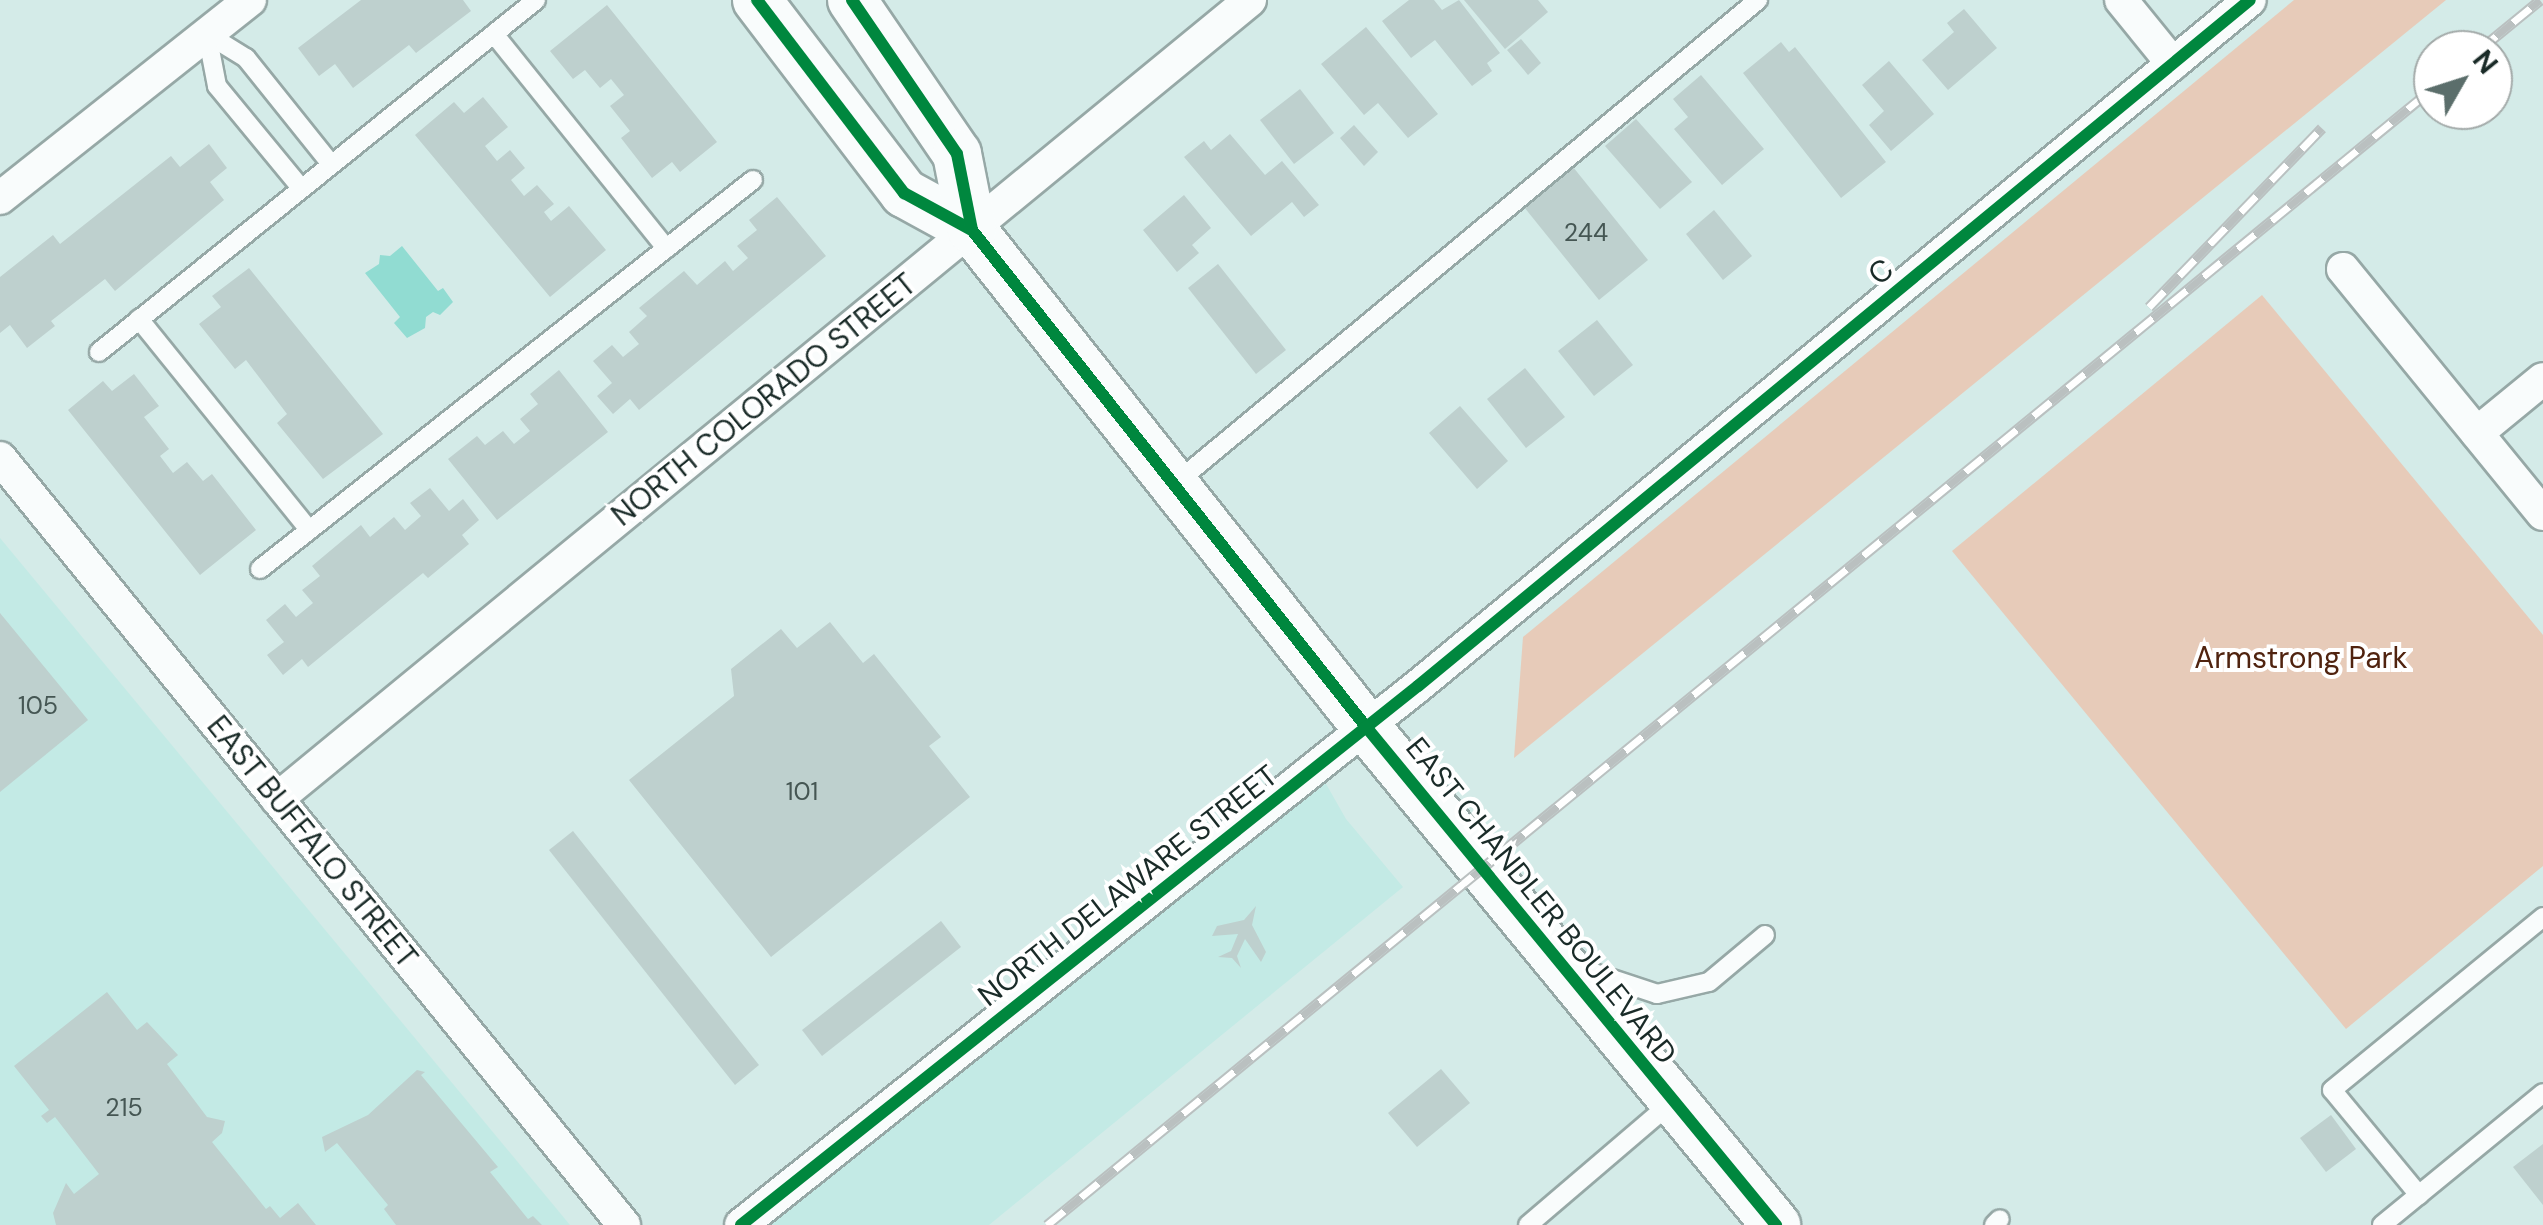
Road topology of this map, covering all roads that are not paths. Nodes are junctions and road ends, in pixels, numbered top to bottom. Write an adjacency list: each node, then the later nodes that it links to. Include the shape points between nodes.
1 (250, 0): 9 (street)
2 (536, 0): 10 (lane)
3 (757, 0): 16 (main road, EAST CHANDLER BOULEVARD, via 904,193)
4 (852, 0): 16 (main road, EAST CHANDLER BOULEVARD, via 957,154)
5 (1250, 0): 16 (street, NORTH COLORADO STREET)
6 (1758, 0): 24 (lane)
7 (2121, 0): 11 (street)
8 (2250, 0): 11 (street, C)
9 (207, 34): 12 (lane, via 246,58); 14 (lane, via 217,86); 15 (street)
10 (494, 34): 12 (lane); 17 (lane)
11 (2173, 64): 28 (street, C)
12 (332, 164): 14 (lane)
13 (752, 180): 17 (lane)
14 (301, 188): 19 (lane)
15 (0, 198)
16 (972, 230): 24 (main road, EAST CHANDLER BOULEVARD); 30 (street, NORTH COLORADO STREET)
17 (666, 248): 26 (lane)
18 (2344, 269): 22 (street)
19 (140, 318): 20 (lane); 26 (lane)
20 (99, 352)
21 (2543, 380): 22 (street)
22 (2477, 433): 25 (street)
23 (0, 458): 30 (street, EAST BUFFALO STREET)
24 (1172, 485): 29 (main road, EAST CHANDLER BOULEVARD)
25 (2543, 514)
26 (310, 530): 27 (lane)
27 (260, 570)
28 (1543, 583): 29 (street, NORTH DELAWARE STREET)
29 (1367, 728): 33 (main road, EAST CHANDLER BOULEVARD); 38 (street, NORTH DELAWARE STREET)
30 (277, 799): 37 (street, EAST BUFFALO STREET)
31 (2543, 917): 36 (lane, via 2332,1090)
32 (1766, 934): 33 (lane, via 1709,982 1657,994)
33 (1558, 960): 35 (main road, EAST CHANDLER BOULEVARD)
34 (2543, 1093): 36 (lane)
35 (1673, 1100): 39 (lane); 40 (main road, EAST CHANDLER BOULEVARD)
36 (2419, 1194): 41 (lane)
37 (624, 1225)
38 (741, 1225)
39 (1528, 1225)
40 (1776, 1225)
41 (2382, 1225)

